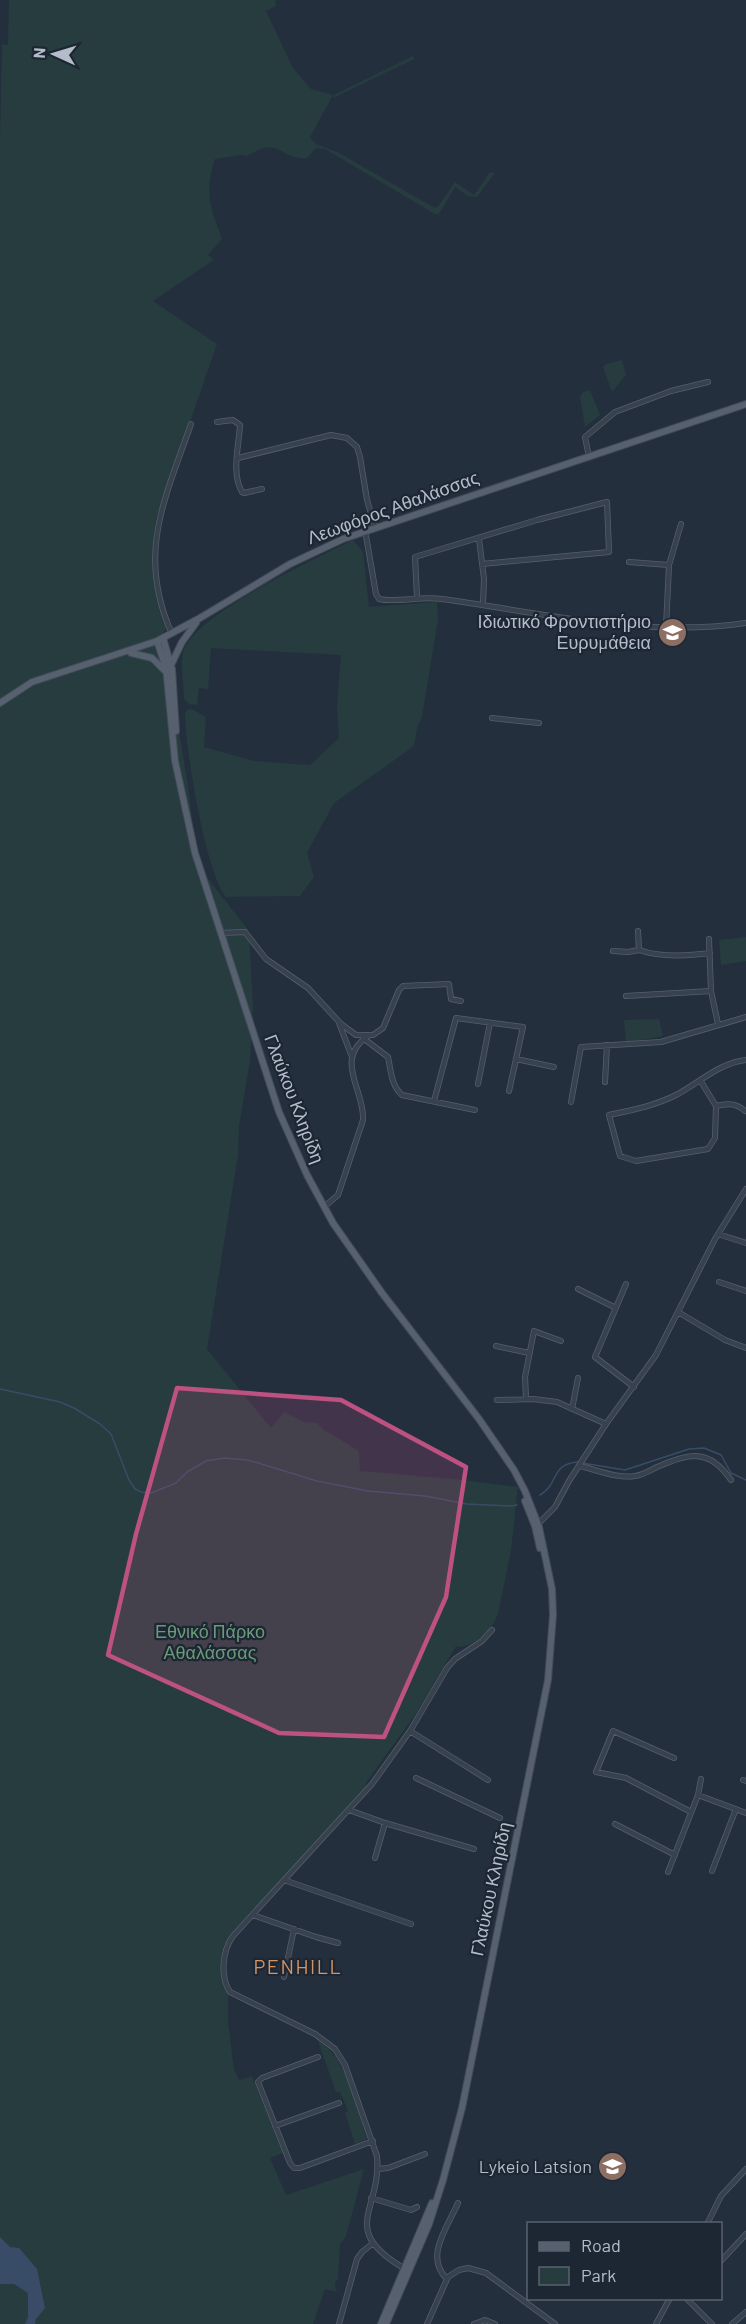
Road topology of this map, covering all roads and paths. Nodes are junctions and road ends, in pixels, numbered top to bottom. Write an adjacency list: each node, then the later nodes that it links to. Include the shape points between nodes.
1 (708, 382): 5 (street, via 615,412 585,437)
2 (746, 404): 5 (main road, Λεωφόρος Αθαλάσσας)
3 (217, 422): 6 (street, via 233,420 240,425)
4 (191, 424): 20 (street, via 175,476 166,490 156,537 159,593)
5 (589, 457): 9 (main road, Λεωφόρος Αθαλάσσας)
6 (238, 458): 7 (street, via 237,481 242,492); 9 (street, via 331,435 347,438 357,447)
7 (262, 489)
8 (681, 524): 14 (street)
9 (375, 527): 10 (main road, Λεωφόρος Αθαλάσσας)
10 (365, 530): 15 (street, via 379,599); 17 (main road, Λεωφόρος Αθαλάσσας, via 290,564)
11 (479, 539): 13 (street); 13 (street, via 607,502 609,552); 15 (street, via 415,557)
12 (628, 562): 14 (street)
13 (482, 564): 16 (street)
14 (669, 565): 19 (street)
15 (417, 597): 16 (street)
16 (483, 605): 19 (street, via 639,627)
17 (200, 618): 20 (main road, Λεωφόρος Αθαλάσσας); 23 (main road, via 176,653)
18 (746, 623): 19 (street, via 708,628)
19 (666, 627)
20 (172, 634): 21 (main road, Λεωφόρος Αθαλάσσας)
21 (160, 640): 22 (main road, Λεωφόρος Αθαλάσσας); 23 (main road, Γλαύκου Κληρίδη); 24 (main road, Γλαύκου Κληρίδη)
22 (120, 655): 24 (main road, via 139,653 152,658 162,665); 25 (main road, Λεωφόρος Αθαλάσσας, via 32,682)
23 (172, 669): 28 (main road, Γλαύκου Κληρίδη)
24 (168, 677): 28 (main road, Γλαύκου Κληρίδη)
25 (0, 703)
26 (492, 718): 27 (street)
27 (539, 723)
28 (178, 777): 30 (main road, Γλαύκου Κληρίδη, via 195,853)
29 (638, 931): 32 (street)
30 (220, 933): 39 (street, via 245,932 266,959 308,988); 58 (main road, Γλαύκου Κληρίδη, via 279,1112)
31 (709, 939): 34 (street)
32 (639, 950): 33 (street); 34 (street)
33 (613, 951)
34 (710, 953): 35 (street)
35 (711, 991): 36 (street); 41 (street)
36 (626, 996)
37 (460, 1001): 42 (street, via 451,999 449,984 403,986 383,1028)
38 (746, 1017): 41 (street)
39 (337, 1020): 42 (street, via 356,1035); 44 (street)
40 (490, 1023): 45 (street, via 523,1028); 50 (street); 52 (street, via 456,1018)
41 (718, 1024): 43 (street, via 661,1042)
42 (366, 1037): 44 (street, via 358,1043); 52 (street, via 388,1057 393,1082 402,1095)
43 (607, 1045): 49 (street); 53 (street, via 580,1047)
44 (352, 1057): 58 (street, via 363,1120 338,1195)
45 (516, 1059): 47 (street); 51 (street)
46 (746, 1060): 48 (street, via 725,1065)
47 (554, 1067)
48 (700, 1080): 54 (street); 54 (street, via 651,1106 609,1115 621,1156 636,1161 708,1149 715,1138)
49 (605, 1082)
50 (478, 1084)
51 (509, 1091)
52 (435, 1101): 55 (street)
53 (571, 1102)
54 (716, 1106): 56 (street, via 738,1105)
55 (475, 1110)
56 (745, 1111)
57 (746, 1189): 59 (street)
58 (324, 1207): 79 (main road, Γλαύκου Κληρίδη, via 356,1258 479,1419 501,1452)
59 (718, 1234): 60 (street); 66 (street)
60 (746, 1243)
61 (719, 1282): 64 (street)
62 (626, 1284): 65 (street)
63 (578, 1289): 65 (street)
64 (746, 1291)
65 (616, 1308): 72 (street, via 595,1357)
66 (678, 1312): 69 (street, via 724,1340); 72 (street)
67 (561, 1341): 70 (street, via 534,1331)
68 (496, 1346): 70 (street)
69 (746, 1348)
70 (529, 1353): 73 (street)
71 (578, 1378): 75 (street)
72 (634, 1387): 76 (street)
73 (526, 1398): 74 (street); 75 (street, via 557,1402)
74 (496, 1400)
75 (572, 1409): 76 (street)
76 (606, 1424): 77 (street)
77 (580, 1466): 78 (street, via 636,1476 669,1462 711,1458); 79 (street, via 555,1508)
78 (731, 1480)
79 (537, 1525): 119 (main road, Γλαύκου Κληρίδη, via 552,1626 548,1680 462,2108 449,2157)
80 (492, 1630): 81 (street, via 451,1664)
81 (410, 1731): 85 (street); 88 (street)
82 (674, 1758): 89 (street, via 613,1731 596,1772 626,1778)
83 (416, 1778): 91 (street)
84 (701, 1779): 86 (street)
85 (488, 1780)
86 (698, 1795): 87 (street); 89 (street)
87 (736, 1809): 90 (street); 97 (street)
88 (349, 1810): 92 (street); 99 (street)
89 (691, 1812): 95 (street)
90 (746, 1813)
91 (500, 1818)
92 (385, 1823): 94 (street); 96 (street)
93 (615, 1824): 95 (street)
94 (474, 1849)
95 (675, 1855): 98 (street)
96 (375, 1858)
97 (712, 1871)
98 (668, 1872)
99 (285, 1880): 100 (street); 101 (street)
100 (253, 1915): 102 (street); 108 (street, via 227,1944 226,1985 236,1996 315,2034 335,2049 345,2065)
101 (411, 1924)
102 (294, 1929): 103 (street); 104 (street)
103 (338, 1943)
104 (284, 1977)
105 (318, 2057): 107 (street, via 258,2082)
106 (339, 2103): 107 (street)
107 (275, 2126): 108 (street, via 294,2168)
108 (373, 2141): 110 (street)
109 (425, 2154): 110 (street)
110 (378, 2169): 112 (street)
111 (746, 2169): 115 (street, via 721,2196)
112 (371, 2198): 114 (street, via 411,2210); 117 (street, via 366,2222)
113 (458, 2203): 120 (street, via 436,2254 438,2269)
114 (417, 2207)
115 (708, 2222)
116 (745, 2238): 118 (street)
117 (372, 2244): 119 (street, via 384,2257); 124 (street, via 357,2259)
118 (722, 2260)
119 (406, 2270): 125 (main road, Γλαύκου Κληρίδη); 126 (main road, Γλαύκου Κληρίδη)
120 (447, 2279): 127 (street); 130 (street, via 459,2270 479,2270)
121 (668, 2300): 131 (street)
122 (688, 2300): 132 (street)
123 (746, 2312): 133 (street)
124 (339, 2324)
125 (381, 2324)
126 (386, 2324)
127 (427, 2324)
128 (474, 2324): 129 (street, via 485,2320)
129 (495, 2324)
130 (555, 2324)
131 (656, 2324)
132 (712, 2324)
133 (732, 2324)

